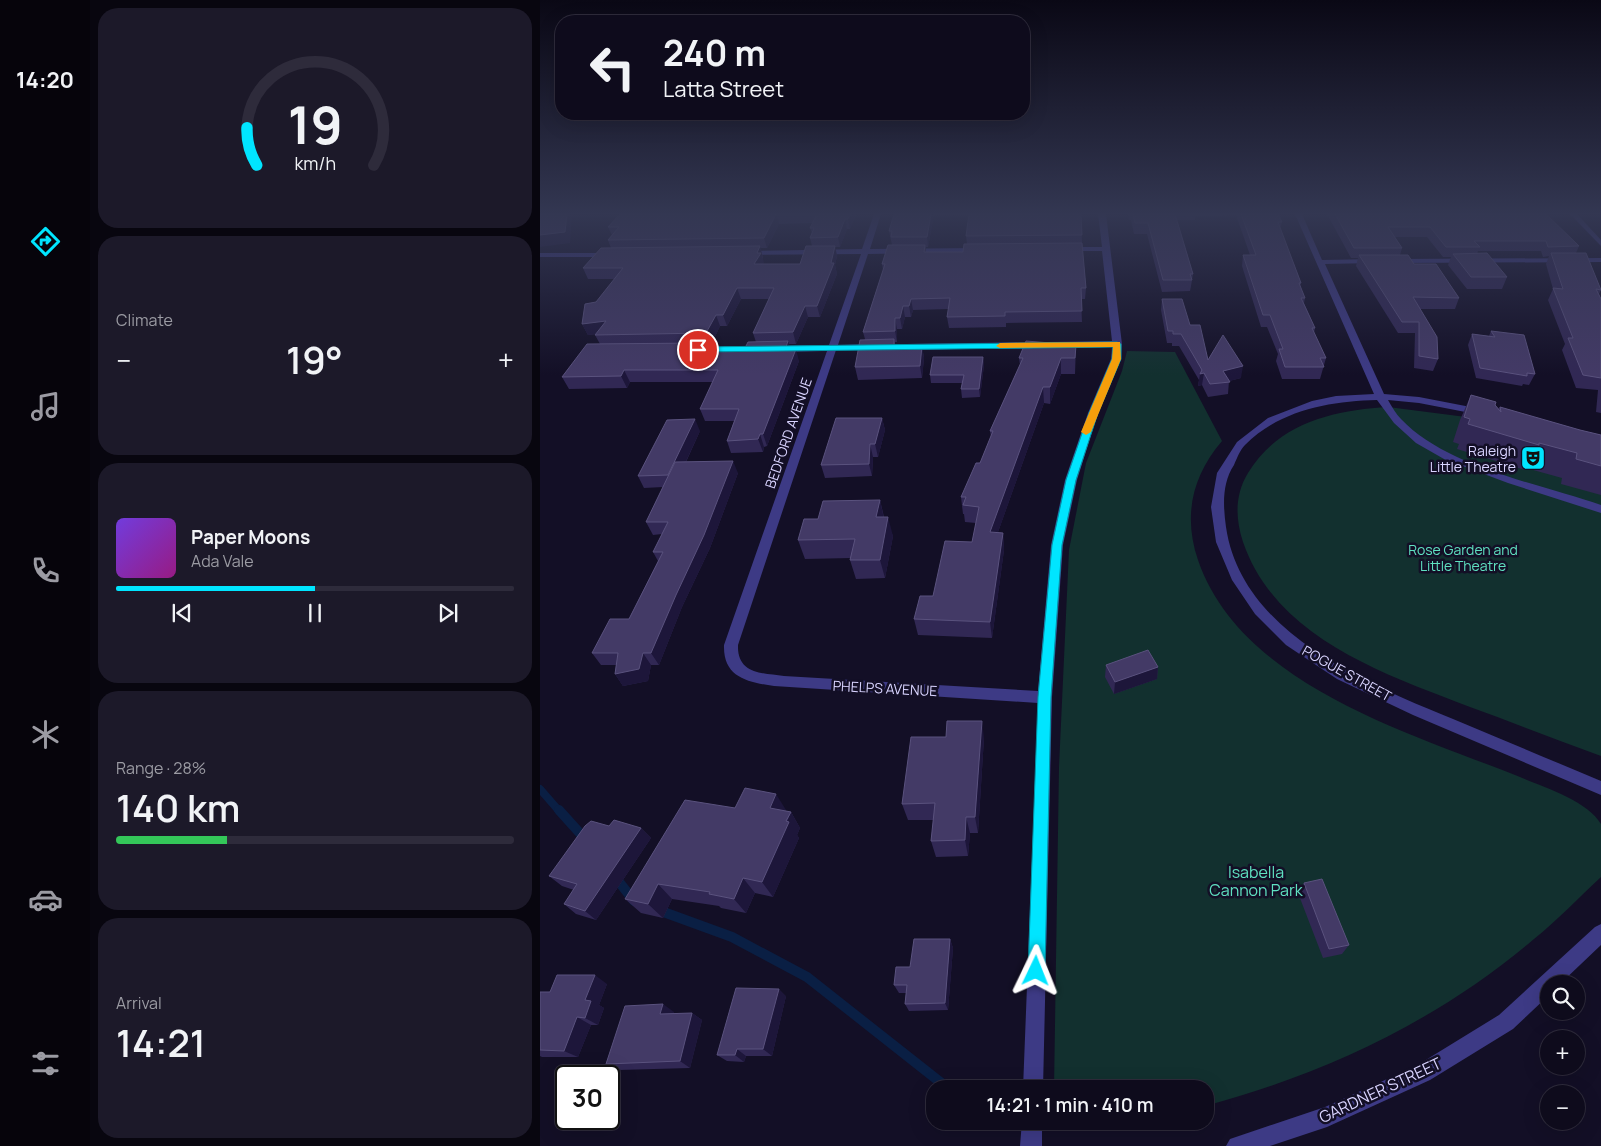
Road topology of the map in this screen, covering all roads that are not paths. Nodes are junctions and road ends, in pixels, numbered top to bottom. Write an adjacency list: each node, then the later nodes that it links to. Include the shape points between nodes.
1 (860, 267): 5 (street, BEDFORD AVENUE)
2 (1109, 267): 4 (street)
3 (1322, 267): 7 (street)
4 (1117, 344): 5 (street); 11 (street, via 1116,359 1080,449 1063,514 1053,582)
5 (832, 348): 6 (street); 10 (street, BEDFORD AVENUE, via 731,645)
6 (673, 350)
7 (1381, 398): 8 (street, POGUE STREET, via 1430,402); 9 (street, via 1400,424 1447,456); 12 (street, POGUE STREET, via 1310,405 1277,417 1246,438 1223,472 1215,511 1228,563 1267,618 1291,642 1320,661 1366,687)
8 (1491, 414)
9 (1601, 509)
10 (732, 662): 11 (street, PHELPS AVENUE, via 741,672 762,679)
11 (1045, 697): 14 (street)
12 (1601, 788)
13 (1601, 933): 17 (street, GARDNER STREET, via 1506,1022 1423,1073 1327,1117)
14 (1033, 1080)
15 (1032, 1130): 16 (street)
16 (1031, 1146)
17 (1236, 1146)

